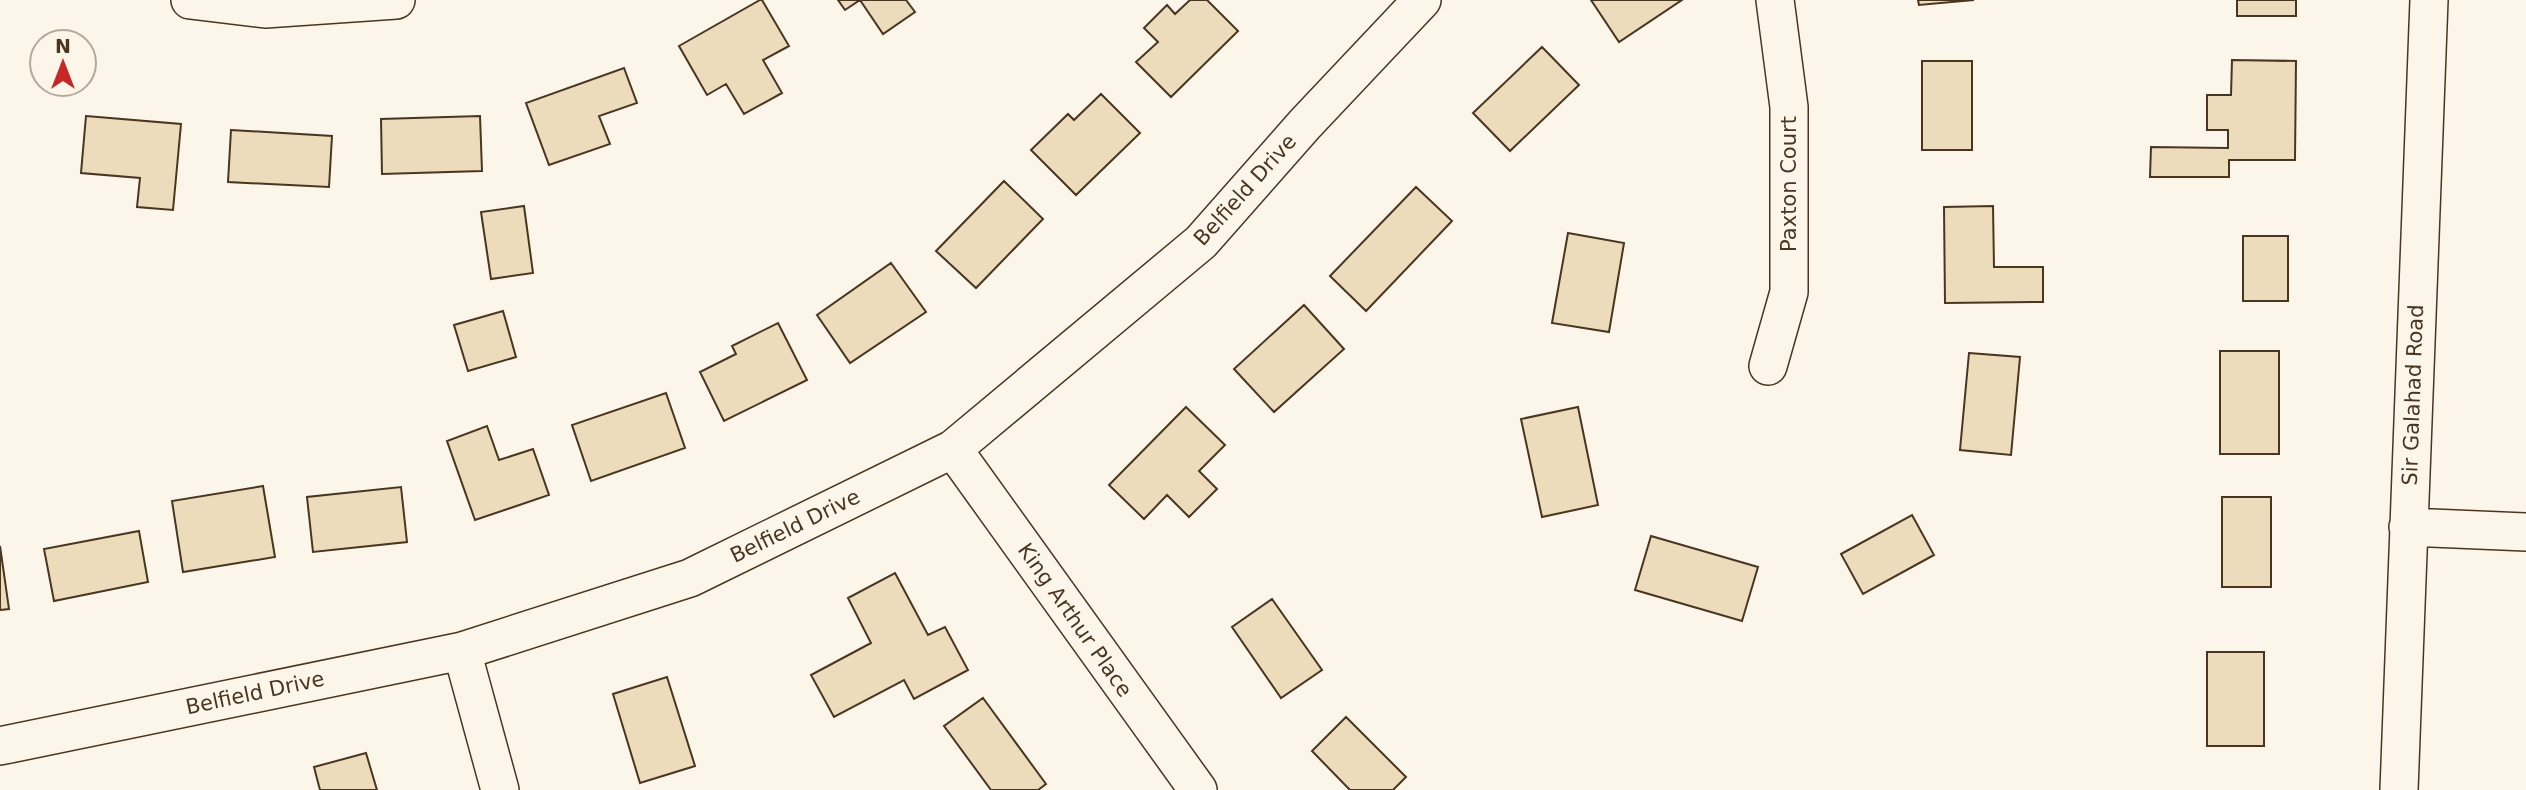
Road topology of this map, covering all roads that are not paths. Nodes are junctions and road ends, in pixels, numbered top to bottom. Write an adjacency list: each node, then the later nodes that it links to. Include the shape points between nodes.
1 (190, 0): 2 (street, via 265,9)
2 (396, 0)
3 (1423, 0): 7 (street, Belfield Drive, via 1201,242)
4 (1774, 0): 6 (street, Paxton Court, via 1789,107 1789,292)
5 (2429, 0): 8 (street, Sir Galahad Road)
6 (1768, 366)
7 (953, 449): 10 (street, Belfield Drive, via 690,578); 13 (street, King Arthur Place)
8 (2408, 527): 9 (street); 14 (street, Sir Galahad Road)
9 (2526, 532)
10 (462, 651): 11 (street, Belfield Drive); 12 (street)
11 (0, 746)
12 (500, 790)
13 (1198, 790)
14 (2399, 790)

